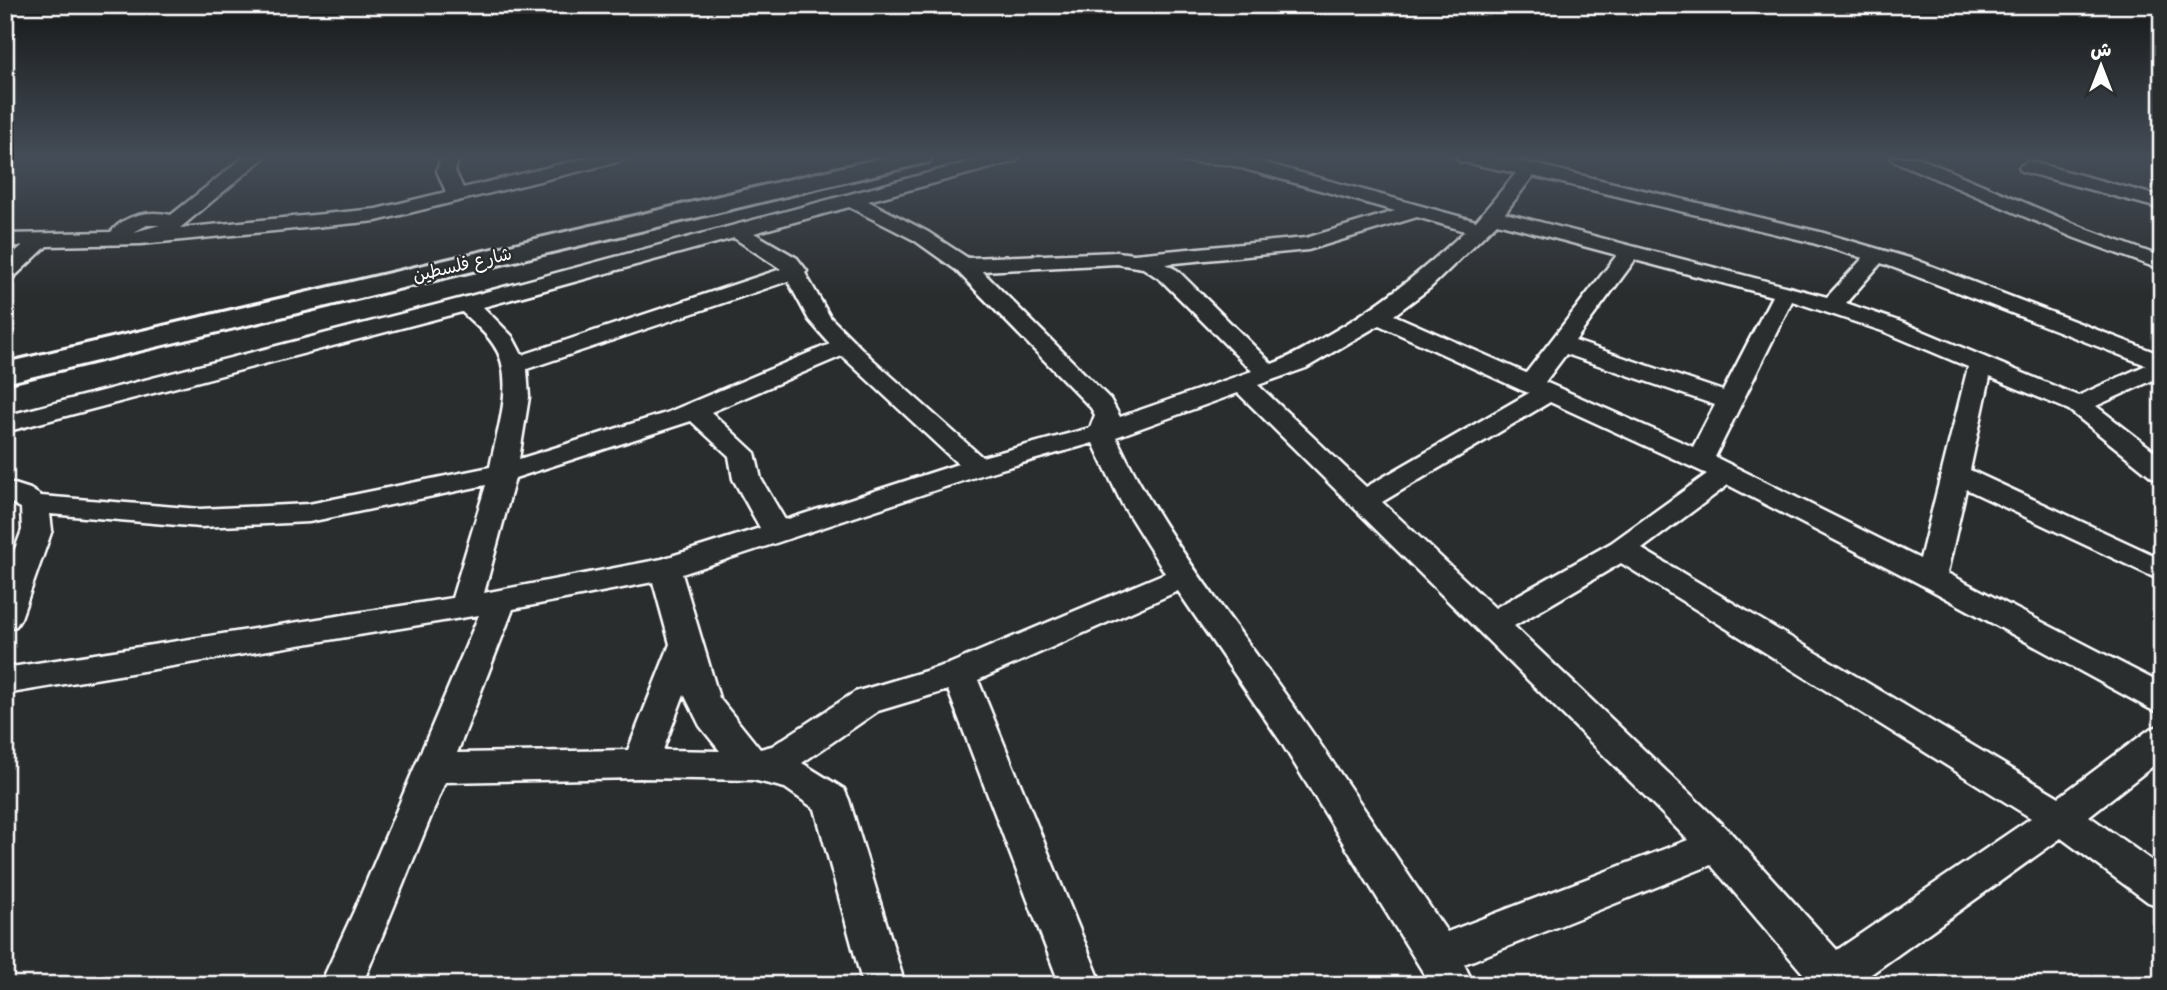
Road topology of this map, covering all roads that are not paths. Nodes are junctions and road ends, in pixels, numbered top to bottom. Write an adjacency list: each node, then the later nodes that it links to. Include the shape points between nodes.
1 (198, 203): 12 (street)
2 (424, 203): 12 (street, via 376,215)
3 (724, 203): 32 (street, شارع فلسطين)
4 (840, 203): 13 (street)
5 (857, 203): 20 (street, via 921,236)
6 (1390, 203): 10 (street)
7 (1502, 203): 11 (street)
8 (1672, 203): 17 (street)
9 (2048, 203): 19 (street, via 2082,234)
10 (1418, 211): 11 (street); 18 (street, via 1308,244)
11 (1487, 222): 16 (street); 26 (street, via 1422,284)
12 (155, 229): 14 (street)
13 (738, 232): 21 (street); 24 (street)
14 (46, 238): 15 (street); 22 (street)
15 (5, 240)
16 (1630, 252): 23 (street); 27 (street)
17 (1877, 256): 25 (street); 31 (street)
18 (1135, 260): 20 (street); 33 (street, via 1169,275)
19 (2162, 264)
20 (964, 265): 39 (street, via 1101,404 1108,415)
21 (796, 271): 28 (street, via 820,320); 29 (street)
22 (5, 273)
23 (1785, 293): 25 (street); 35 (street)
24 (467, 304): 29 (street, via 504,341); 38 (street)
25 (1832, 305): 30 (street)
26 (1378, 316): 33 (street, via 1297,363); 34 (street)
27 (1560, 344): 34 (street); 35 (street)
28 (845, 346): 37 (street); 40 (street)
29 (515, 365): 43 (street, via 516,397)
30 (1981, 365): 36 (street); 44 (street)
31 (2162, 365): 36 (street)
32 (5, 373)
33 (1256, 379): 39 (street); 46 (street)
34 (1538, 389): 41 (street); 46 (street)
35 (1730, 402): 41 (street)
36 (2078, 405): 42 (street)
37 (694, 410): 43 (street); 48 (street, via 742,453 747,479)
38 (5, 424)
39 (1101, 433): 40 (street); 52 (street, via 1120,476)
40 (977, 467): 48 (street)
41 (1713, 467): 49 (street); 53 (street)
42 (2162, 471)
43 (503, 473): 47 (street, via 309,513 254,517 200,518); 55 (street)
44 (1955, 473): 51 (street); 53 (street)
45 (5, 490): 47 (street)
46 (1365, 500): 57 (street)
47 (35, 504): 56 (street, via 37,530)
48 (778, 533): 50 (street)
49 (1622, 550): 57 (street); 66 (street)
50 (665, 569): 54 (street); 58 (street)
51 (2162, 571)
52 (1183, 577): 59 (street); 69 (street, via 1272,701)
53 (1931, 578): 61 (street)
54 (502, 601): 55 (street); 65 (street)
55 (465, 606): 60 (street)
56 (5, 618)
57 (1492, 624): 67 (street)
58 (687, 642): 63 (street); 64 (street, via 712,717)
59 (959, 674): 64 (street, via 867,701 784,756); 73 (street)
60 (5, 681)
61 (2162, 700)
62 (2162, 739): 66 (street)
63 (640, 764): 64 (street); 65 (street)
64 (753, 766): 72 (street, via 795,775 831,800)
65 (431, 768): 71 (street)
66 (2061, 817): 68 (street); 70 (street)
67 (1718, 845): 69 (street); 70 (street)
68 (2162, 890)
69 (1446, 970)
70 (1837, 981)
71 (341, 985)
72 (884, 985)
73 (1081, 985)

